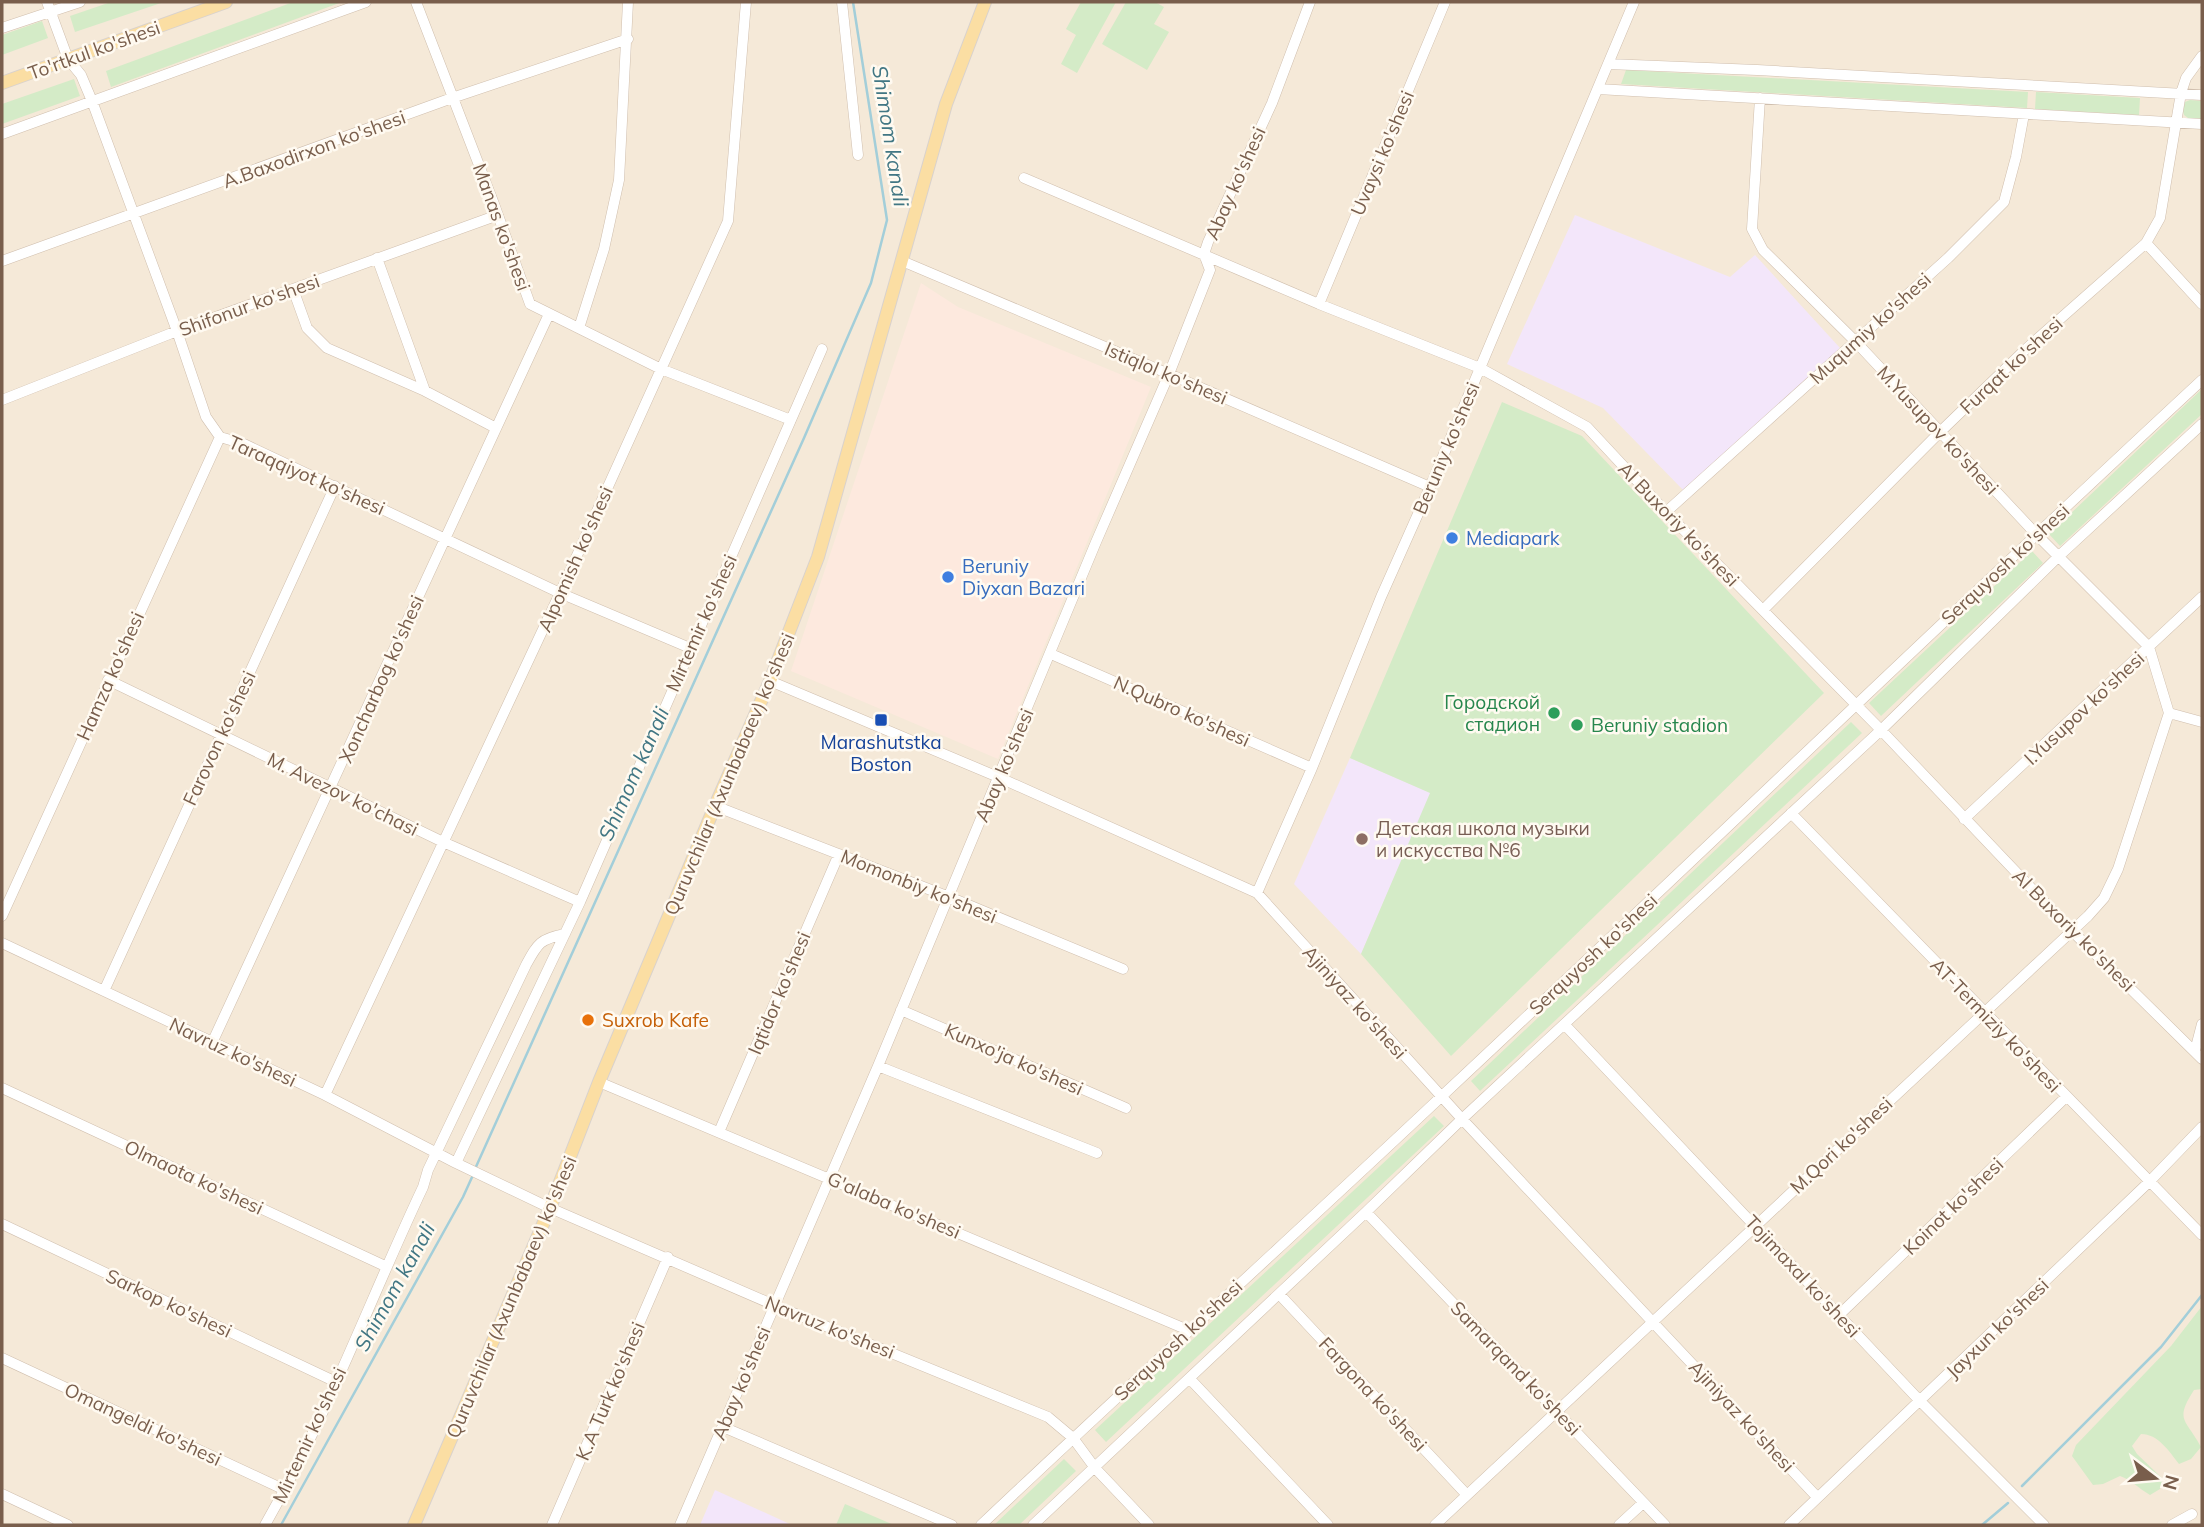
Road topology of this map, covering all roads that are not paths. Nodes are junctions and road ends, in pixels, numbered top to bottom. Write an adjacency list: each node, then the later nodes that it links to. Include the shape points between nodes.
1 (80, 2): 12 (street)
2 (226, 2): 16 (main road, To'rtkul ko'shesi)
3 (366, 2): 24 (street)
4 (416, 2): 22 (street, Manas ko'shesi)
5 (628, 2): 14 (street)
6 (746, 2): 47 (street, Alpomish ko'shesi, via 728,221)
7 (842, 2): 29 (street)
8 (985, 2): 37 (main road, Quruvchilar (Axunbabaev) ko'shesi, via 946,104)
9 (1310, 2): 34 (street, Abay ko'shesi, via 1272,103)
10 (1445, 2): 39 (street, Uvaysi ko'shesi)
11 (1634, 2): 17 (street, Beruniy ko'shesi)
12 (49, 7): 13 (street); 16 (street, Taraqqiyot ko'shesi)
13 (2, 28)
14 (628, 39): 22 (street, A.Baxodirxon ko'shesi); 42 (street, via 620,180)
15 (2202, 56): 20 (street, Furqat ko'shesi)
16 (68, 60): 18 (main road, To'rtkul ko'shesi); 24 (street, Taraqqiyot ko'shesi, via 81,75)
17 (1608, 64): 19 (street, Beruniy ko'shesi); 20 (street)
18 (2, 83)
19 (1598, 89): 23 (street); 46 (street, Beruniy ko'shesi)
20 (2181, 93): 21 (street); 26 (street, Furqat ko'shesi)
21 (2202, 95)
22 (452, 98): 31 (street, A.Baxodirxon ko'shesi); 32 (street, Manas ko'shesi)
23 (1760, 98): 25 (street); 44 (street, M.Yusupov ko'shesi, via 1752,229 1763,250)
24 (92, 101): 28 (street); 31 (street, Taraqqiyot ko'shesi)
25 (2024, 114): 26 (street); 44 (street, Muqumiy ko'shesi, via 2004,202)
26 (2175, 122): 27 (street); 33 (street, Furqat ko'shesi, via 2160,218)
27 (2202, 124)
28 (2, 134)
29 (858, 155)
30 (1024, 178): 34 (street, Al Buxoriy ko'shesi)
31 (134, 214): 36 (street, A.Baxodirxon ko'shesi); 43 (street, Taraqqiyot ko'shesi)
32 (498, 215): 35 (street, Shifonur ko'shesi); 41 (street, Manas ko'shesi, via 530,304)
33 (2146, 243): 40 (street); 55 (street, Furqat ko'shesi)
34 (1205, 254): 39 (street, Al Buxoriy ko'shesi); 48 (street, Abay ko'shesi, via 1210,270)
35 (377, 258): 38 (street, Shifonur ko'shesi); 50 (street)
36 (2, 261)
37 (902, 261): 48 (street, Istiqlol ko'shesi); 70 (main road, Quruvchilar (Axunbabaev) ko'shesi, via 818,557)
38 (293, 289): 43 (street, Shifonur ko'shesi); 50 (street, via 307,328 327,348)
39 (1319, 304): 46 (street, Al Buxoriy ko'shesi)
40 (2202, 304)
41 (549, 314): 42 (street, Manas ko'shesi); 54 (street, Xoncharbog ko'shesi)
42 (579, 328): 47 (street, Manas ko'shesi)
43 (177, 331): 51 (street, Shifonur ko'shesi); 56 (street, Taraqqiyot ko'shesi, via 206,417)
44 (1855, 341): 55 (street, M.Yusupov ko'shesi); 59 (street, Muqumiy ko'shesi)
45 (822, 349): 52 (street, Mirtemir ko'shesi)
46 (1480, 368): 58 (street, Beruniy ko'shesi); 59 (street, Al Buxoriy ko'shesi, via 1587,427)
47 (661, 369): 52 (street, Manas ko'shesi); 63 (street, Alpomish ko'shesi)
48 (1170, 374): 58 (street, Istiqlol ko'shesi); 68 (street, Abay ko'shesi)
49 (2202, 380): 60 (street, Serquyosh ko'shesi)
50 (425, 391): 54 (street)
51 (2, 400)
52 (791, 420): 67 (street, Mirtemir ko'shesi)
53 (2202, 424): 62 (street, Serquyosh ko'shesi)
54 (496, 428): 61 (street, Xoncharbog ko'shesi)
55 (1940, 432): 60 (street, M.Yusupov ko'shesi); 65 (street, Furqat ko'shesi)
56 (220, 437): 57 (street, Taraqqiyot ko'shesi); 69 (street, Hamza ko'shesi)
57 (335, 486): 61 (street, Taraqqiyot ko'shesi); 75 (street, Farovon ko'shesi)
58 (1430, 487): 76 (street, Beruniy ko'shesi)
59 (1666, 512): 65 (street, Al Buxoriy ko'shesi)
60 (2036, 534): 62 (street, M.Yusupov ko'shesi); 71 (street, Serquyosh ko'shesi)
61 (446, 537): 63 (street, Taraqqiyot ko'shesi); 78 (street, Xoncharbog ko'shesi)
62 (2059, 556): 66 (street, M.Yusupov ko'shesi); 74 (street, Serquyosh ko'shesi)
63 (560, 593): 67 (street, Taraqqiyot ko'shesi); 82 (street, Alpomish ko'shesi)
64 (2202, 597): 66 (street, I.Yusupov ko'shesi)
65 (1763, 610): 71 (street, Al Buxoriy ko'shesi)
66 (2150, 647): 72 (street, M.Yusupov ko'shesi); 81 (street, I.Yusupov ko'shesi)
67 (690, 648): 86 (street, Mirtemir ko'shesi)
68 (1051, 653): 76 (street, N.Qubro ko'shesi); 77 (street, Abay ko'shesi)
69 (108, 680): 75 (street, M. Avezov ko'chasi); 87 (street, Hamza ko'shesi)
70 (770, 681): 77 (street, Ajiniyaz ko'shesi); 79 (main road, Quruvchilar (Axunbabaev) ko'shesi)
71 (1856, 705): 74 (street, Al Buxoriy ko'shesi); 104 (street, Serquyosh ko'shesi)
72 (2169, 713): 73 (street); 88 (street, M.Qori ko'shesi, via 2118,869 2104,898)
73 (2202, 722)
74 (1881, 730): 80 (street, Serquyosh ko'shesi); 81 (street, Al Buxoriy ko'shesi)
75 (220, 735): 78 (street, M. Avezov ko'chasi); 92 (street, Farovon ko'shesi)
76 (1312, 768): 84 (street, Beruniy ko'shesi)
77 (998, 777): 84 (street, Ajiniyaz ko'shesi); 85 (street, Abay ko'shesi)
78 (332, 788): 82 (street, M. Avezov ko'chasi); 97 (street, Xoncharbog ko'shesi)
79 (715, 806): 83 (street, Momonbiy ko'shesi); 101 (main road, Quruvchilar (Axunbabaev) ko'shesi)
80 (1791, 813): 94 (street, AT-Termiziy ko'shesi); 96 (street, Serquyosh ko'shesi)
81 (1965, 819): 88 (street, Al Buxoriy ko'shesi)
82 (443, 842): 86 (street, M. Avezov ko'chasi); 103 (street, Alpomish ko'shesi)
83 (839, 854): 85 (street, Momonbiy ko'shesi); 109 (street, Iqtidor ko'shesi)
84 (1257, 893): 104 (street, Ajiniyaz ko'shesi)
85 (949, 897): 91 (street, Momonbiy ko'shesi); 93 (street, Abay ko'shesi)
86 (580, 902): 89 (street, Mirtemir ko'shesi)
87 (2, 916)
88 (2072, 931): 94 (street, M.Qori ko'shesi); 98 (street, Al Buxoriy ko'shesi)
89 (565, 934): 110 (street, Mirtemir ko'shesi, via 546,937 538,945); 112 (street, Mirtemir ko'shesi)
90 (2, 943): 92 (street, Navruz ko'shesi)
91 (1123, 969)
92 (104, 991): 97 (street, Navruz ko'shesi)
93 (901, 1010): 100 (street, Abay ko'shesi); 106 (street, Kunxo'ja ko'shesi)
94 (1985, 1013): 105 (street, AT-Termiziy ko'shesi); 118 (street, M.Qori ko'shesi)
95 (2202, 1024): 98 (street)
96 (1564, 1025): 107 (street, Serquyosh ko'shesi); 118 (street, Tojimaxal ko'shesi)
97 (212, 1043): 103 (street, Navruz ko'shesi)
98 (2194, 1051): 99 (street, Al Buxoriy ko'shesi)
99 (2202, 1059)
100 (878, 1066): 111 (street); 113 (street, Abay ko'shesi)
101 (599, 1082): 109 (street, G'alaba ko'shesi); 115 (main road, Quruvchilar (Axunbabaev) ko'shesi)
102 (2, 1088): 121 (street, Olmaota ko'shesi)
103 (325, 1095): 110 (street, Navruz ko'shesi)
104 (1442, 1097): 107 (street, Ajiniyaz ko'shesi); 126 (street, Serquyosh ko'shesi)
105 (2066, 1097): 114 (street, AT-Termiziy ko'shesi); 124 (street, Koinot ko'shesi)
106 (1126, 1108)
107 (1462, 1119): 116 (street, Serquyosh ko'shesi); 125 (street, Ajiniyaz ko'shesi)
108 (2202, 1127): 114 (street, Jayxun ko'shesi)
109 (719, 1132): 113 (street, G'alaba ko'shesi)
110 (436, 1153): 112 (street, Navruz ko'shesi); 121 (street, Mirtemir ko'shesi)
111 (1097, 1153)
112 (459, 1164): 115 (street, Navruz ko'shesi)
113 (830, 1178): 123 (street, Abay ko'shesi); 126 (street, G'alaba ko'shesi)
114 (2149, 1182): 119 (street, AT-Termiziy ko'shesi); 130 (street, Jayxun ko'shesi)
115 (550, 1208): 120 (street, Navruz ko'shesi); 143 (main road, Quruvchilar (Axunbabaev) ko'shesi)
116 (1366, 1212): 122 (street, Serquyosh ko'shesi); 131 (street, Samarqand ko'shesi)
117 (2, 1224): 129 (street, Sarkop ko'shesi)
118 (1755, 1225): 124 (street, Tojimaxal ko'shesi); 125 (street, M.Qori ko'shesi)
119 (2202, 1235)
120 (668, 1257): 123 (street, Navruz ko'shesi); 144 (street, K.A Turk ko'shesi)
121 (385, 1266): 129 (street, Mirtemir ko'shesi)
122 (1279, 1294): 128 (street, Serquyosh ko'shesi); 137 (street, Fargona ko'shesi)
123 (774, 1305): 132 (street, Abay ko'shesi); 133 (street, Navruz ko'shesi, via 1048,1417)
124 (1839, 1315): 130 (street, Tojimaxal ko'shesi)
125 (1652, 1320): 131 (street, M.Qori ko'shesi); 138 (street, Ajiniyaz ko'shesi)
126 (1188, 1330): 133 (street, Serquyosh ko'shesi)
127 (2, 1358): 135 (street, Omangeldi ko'shesi)
128 (1190, 1379): 134 (street, Serquyosh ko'shesi); 150 (street)
129 (336, 1382): 135 (street, Mirtemir ko'shesi)
130 (1920, 1401): 138 (street, Jayxun ko'shesi); 155 (street, Tojimaxal ko'shesi)
131 (1557, 1411): 137 (street, M.Qori ko'shesi); 139 (street, Samarqand ko'shesi)
132 (723, 1427): 145 (street, Abay ko'shesi); 146 (street)
133 (1073, 1438): 134 (street, Navruz ko'shesi); 147 (street, Serquyosh ko'shesi)
134 (1095, 1468): 148 (street, Serquyosh ko'shesi); 149 (street, Navruz ko'shesi)
135 (285, 1490): 142 (street, Mirtemir ko'shesi)
136 (2, 1494): 141 (street)
137 (1467, 1495): 151 (street, M.Qori ko'shesi)
138 (1817, 1497): 154 (street, Jayxun ko'shesi)
139 (1643, 1503): 152 (street); 153 (street, Samarqand ko'shesi)
140 (2192, 1514): 156 (street)
141 (68, 1525)
142 (265, 1525)
143 (414, 1525)
144 (552, 1525)
145 (680, 1525)
146 (952, 1525)
147 (981, 1525)
148 (1033, 1525)
149 (1149, 1525)
150 (1328, 1525)
151 (1435, 1525)
152 (1619, 1525)
153 (1665, 1525)
154 (1788, 1525)
155 (2044, 1525)
156 (2172, 1525)

